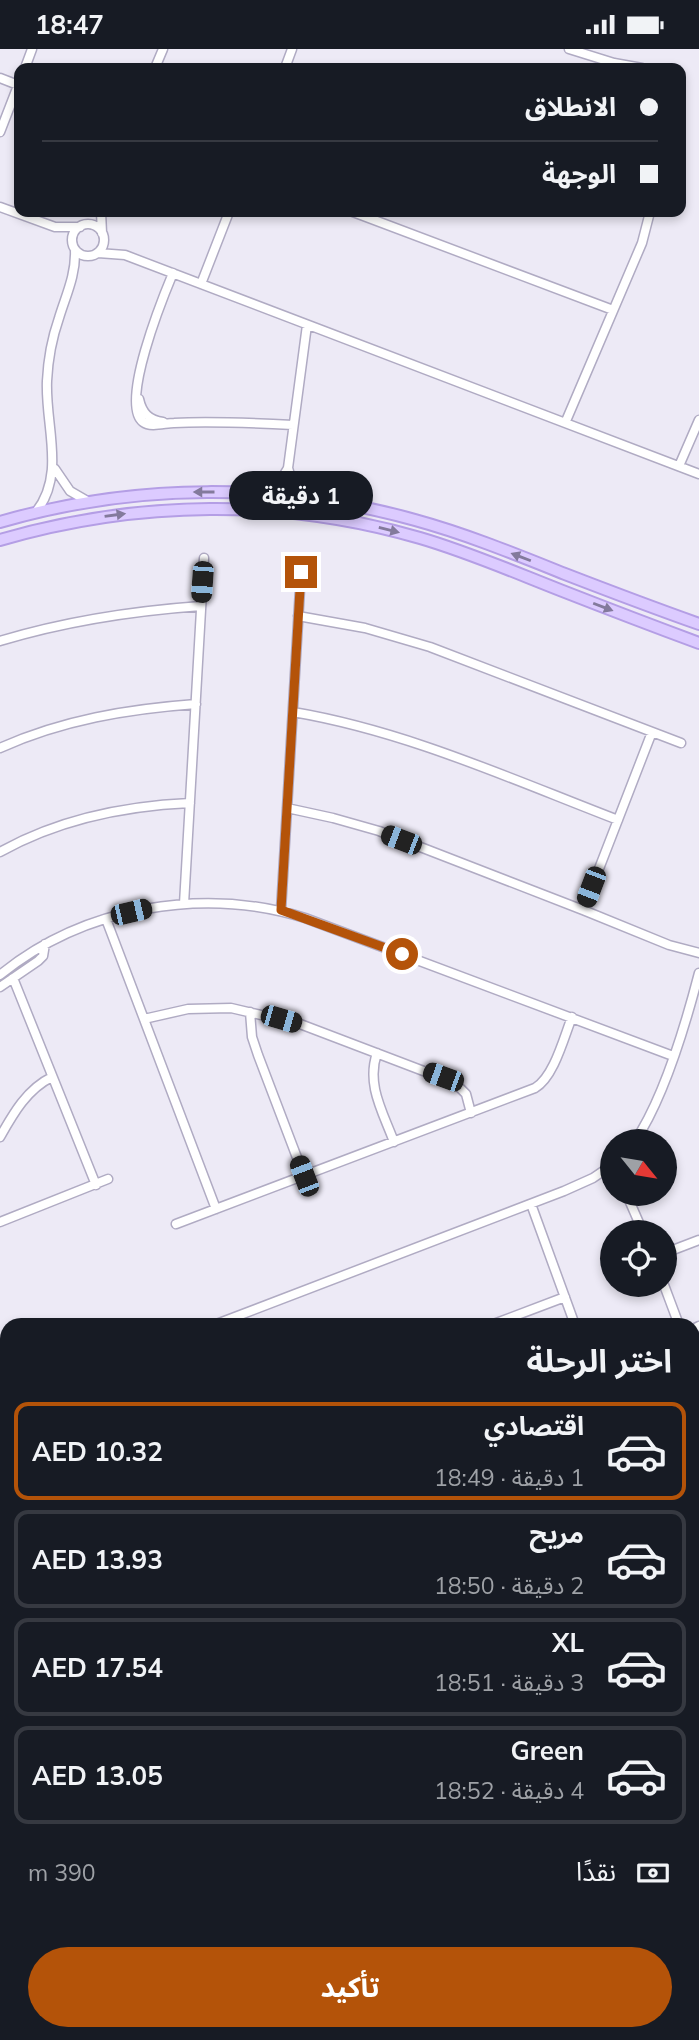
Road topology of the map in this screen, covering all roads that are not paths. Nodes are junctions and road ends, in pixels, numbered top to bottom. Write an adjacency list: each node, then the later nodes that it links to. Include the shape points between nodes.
1 (569, 49): 2 (street)
2 (615, 63)
3 (14, 97): 4 (street)
4 (0, 132)
5 (27, 217): 11 (street)
6 (92, 217): 12 (street)
7 (99, 217): 13 (street)
8 (227, 217): 19 (street)
9 (366, 217): 20 (street)
10 (649, 217): 20 (street)
11 (48, 225): 12 (street); 14 (street)
12 (81, 226): 13 (street, via 96,227); 14 (street, via 74,233)
13 (103, 235): 15 (street, via 104,244); 16 (street)
14 (74, 248): 15 (street, via 82,255); 18 (street)
15 (94, 255): 16 (street); 18 (street)
16 (125, 255): 17 (street)
17 (173, 274): 19 (street); 24 (street, via 145,345 138,393 146,415 169,423)
18 (73, 278): 25 (street, via 48,363)
19 (201, 284): 21 (street)
20 (614, 310): 23 (street)
21 (307, 325): 23 (street); 24 (street)
22 (699, 420): 26 (street)
23 (566, 422): 26 (street)
24 (293, 425): 27 (street)
25 (54, 466): 32 (street, via 70,491); 33 (street, via 49,491)
26 (679, 466): 28 (street)
27 (288, 468): 29 (street); 31 (street, via 291,482)
28 (699, 474)
29 (266, 494): 30 (street, one-way to 30); 31 (street)
30 (114, 498): 32 (street); 34 (street, via 108,504 76,510 72,515)
31 (304, 498): 41 (street, one-way to 31, via 439,527)
32 (89, 502): 33 (street)
33 (36, 512): 35 (street)
34 (76, 521): 36 (street); 43 (street, one-way to 43, via 204,508 349,521 464,552)
35 (0, 522)
36 (0, 540)
37 (204, 558): 39 (street)
38 (301, 572): 40 (street)
39 (201, 606): 42 (street, via 124,612); 44 (street)
40 (298, 616): 45 (street); 46 (street, via 365,628 430,647)
41 (699, 624)
42 (0, 641)
43 (699, 643)
44 (196, 704): 48 (street, via 97,717); 49 (street)
45 (293, 712): 50 (street); 51 (street, via 398,737)
46 (652, 732): 47 (street); 51 (street)
47 (681, 743)
48 (0, 748)
49 (190, 803): 52 (street, via 76,820); 53 (street)
50 (287, 808): 54 (street); 55 (street, via 379,831)
51 (618, 820): 55 (street)
52 (0, 852)
53 (184, 904): 54 (street); 56 (street)
54 (281, 910): 64 (street)
55 (583, 910): 58 (street)
56 (106, 919): 57 (street); 65 (street)
57 (45, 944): 60 (street); 61 (street, via 43,957)
58 (699, 953)
59 (699, 972): 67 (street)
60 (0, 975)
61 (13, 978): 62 (street); 68 (street)
62 (0, 987)
63 (250, 1012): 65 (street, via 209,1007); 66 (street, via 300,1024); 74 (street, via 258,1055)
64 (572, 1017): 67 (street); 69 (street, via 541,1084)
65 (144, 1019): 78 (street)
66 (377, 1053): 69 (street, via 460,1086); 72 (street, via 372,1080)
67 (673, 1056): 70 (street)
68 (52, 1077): 71 (street, via 24,1099); 76 (street)
69 (471, 1113): 72 (street)
70 (642, 1129)
71 (0, 1137)
72 (394, 1142): 74 (street)
73 (600, 1174): 77 (street)
74 (304, 1176): 78 (street)
75 (108, 1179): 76 (street)
76 (96, 1185): 79 (street)
77 (531, 1204): 83 (street); 85 (street)
78 (216, 1209): 80 (street)
79 (0, 1222)
80 (176, 1224)
81 (699, 1240): 82 (street)
82 (677, 1248)
83 (565, 1297): 86 (street); 87 (street)
84 (668, 1297): 88 (street)
85 (232, 1318)
86 (510, 1318)
87 (572, 1318)
88 (676, 1318)

